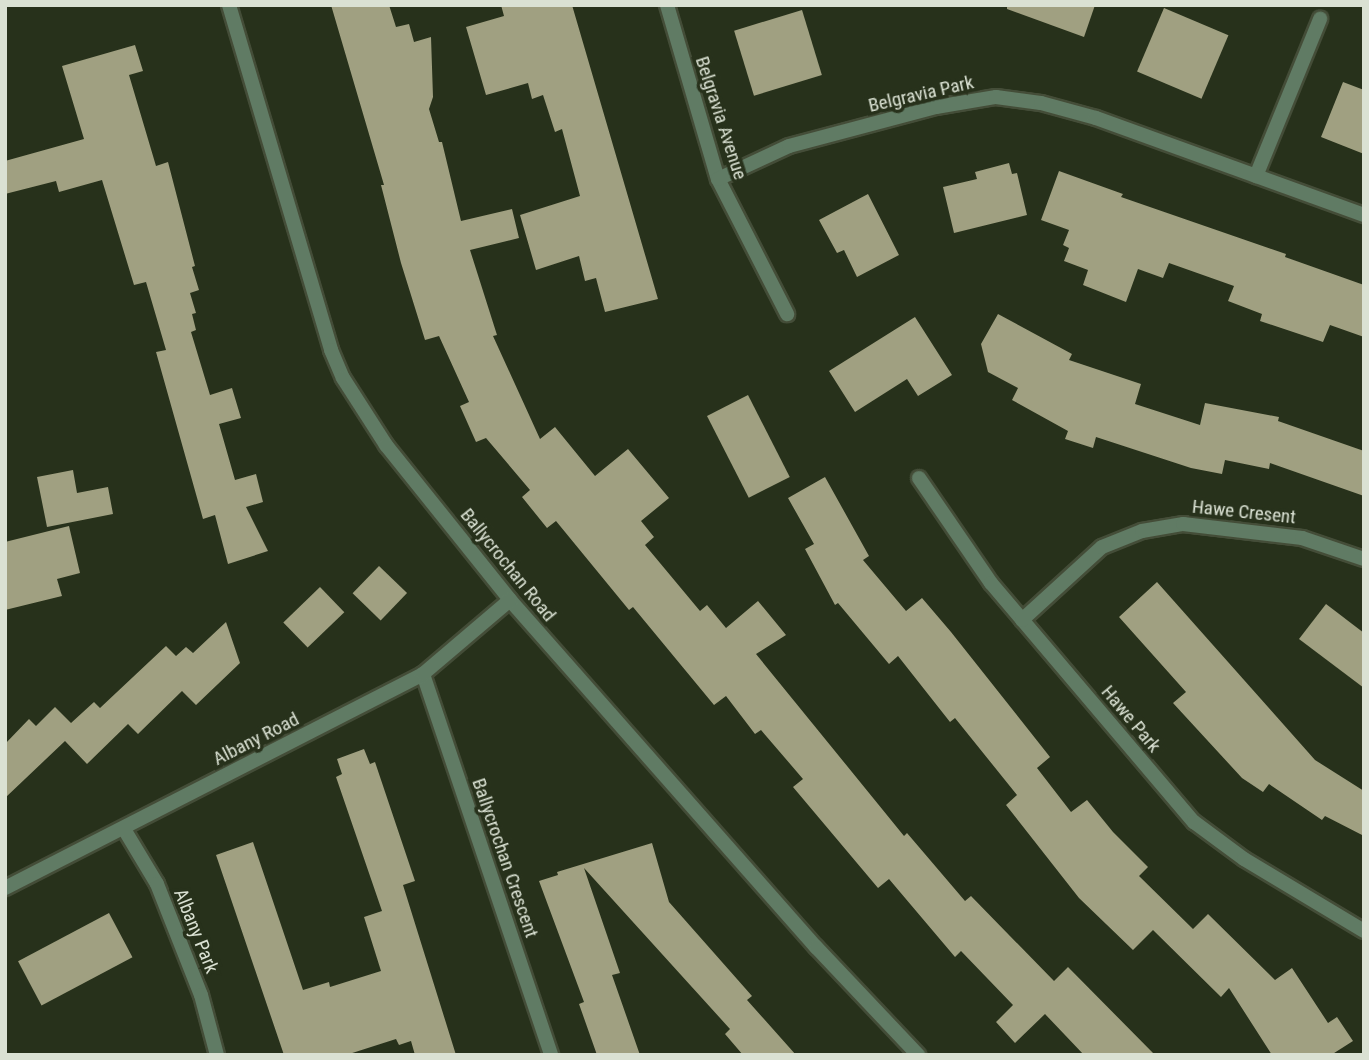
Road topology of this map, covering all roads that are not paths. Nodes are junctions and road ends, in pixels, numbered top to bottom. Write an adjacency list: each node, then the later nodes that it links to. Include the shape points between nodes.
1 (229, 5): 10 (street, Ballycrochan Road, via 343,378 386,445)
2 (667, 5): 5 (street, Belgravia Avenue)
3 (1320, 19): 4 (street)
4 (1256, 176): 5 (street, Belgravia Park, via 1096,118 996,97 936,107 789,146); 6 (street, Belgravia Park)
5 (718, 180): 7 (street, Belgravia Avenue)
6 (1364, 215)
7 (787, 314)
8 (919, 478): 11 (street, Hawe Park)
9 (1364, 559): 11 (street, Hawe Cresent, via 1302,538 1183,524 1142,530 1102,547)
10 (510, 600): 12 (street, Albany Road); 18 (street, Ballycrochan Road, via 679,795)
11 (1022, 620): 15 (street, Hawe Park, via 1194,822 1244,859)
12 (423, 674): 13 (street, Albany Road); 17 (street, Ballycrochan Crescent)
13 (124, 829): 14 (street, Albany Road); 16 (street, Albany Park, via 157,884 201,995)
14 (5, 888)
15 (1364, 931)
16 (217, 1055)
17 (551, 1055)
18 (918, 1055)

